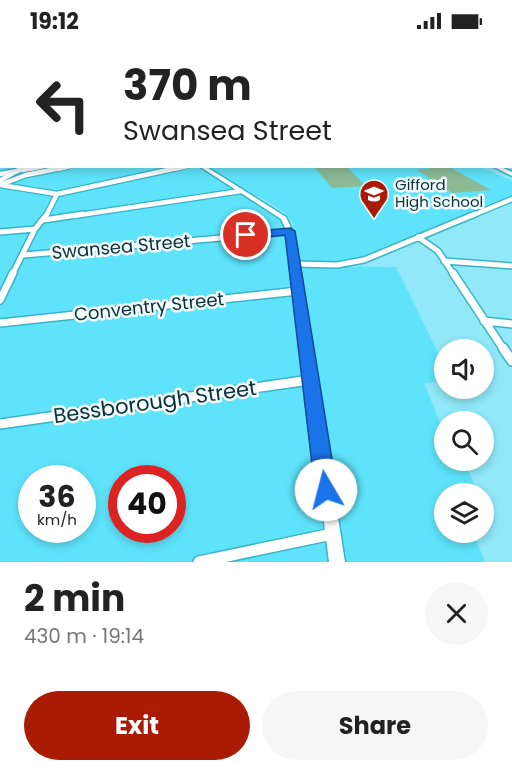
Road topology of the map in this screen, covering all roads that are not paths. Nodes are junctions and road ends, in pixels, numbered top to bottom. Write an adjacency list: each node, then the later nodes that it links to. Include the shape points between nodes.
1 (35, 168): 5 (street)
2 (62, 168): 6 (street)
3 (179, 168): 8 (street)
4 (204, 168): 7 (street)
5 (16, 172): 6 (highway)
6 (0, 184): 8 (street)
7 (241, 191): 10 (street); 12 (street, via 284,218)
8 (55, 197): 10 (street)
9 (511, 200): 14 (street)
10 (44, 220): 11 (street)
11 (35, 229): 13 (street); 15 (street)
12 (290, 231): 15 (street, Swansea Street); 17 (street)
13 (0, 232)
14 (418, 237): 16 (street, via 433,246); 17 (street, via 349,264)
15 (24, 255): 20 (street)
16 (444, 261): 18 (street); 21 (street)
17 (294, 264): 19 (street)
18 (512, 266)
19 (298, 291): 22 (street, Conventry Street); 25 (street)
20 (0, 300)
21 (484, 321): 23 (street); 24 (street)
22 (0, 323)
23 (512, 324)
24 (512, 361)
25 (310, 380): 26 (street, Bessborough Street); 27 (street)
26 (0, 423)
27 (332, 534): 28 (street); 29 (street)
28 (199, 562)
29 (337, 562)

